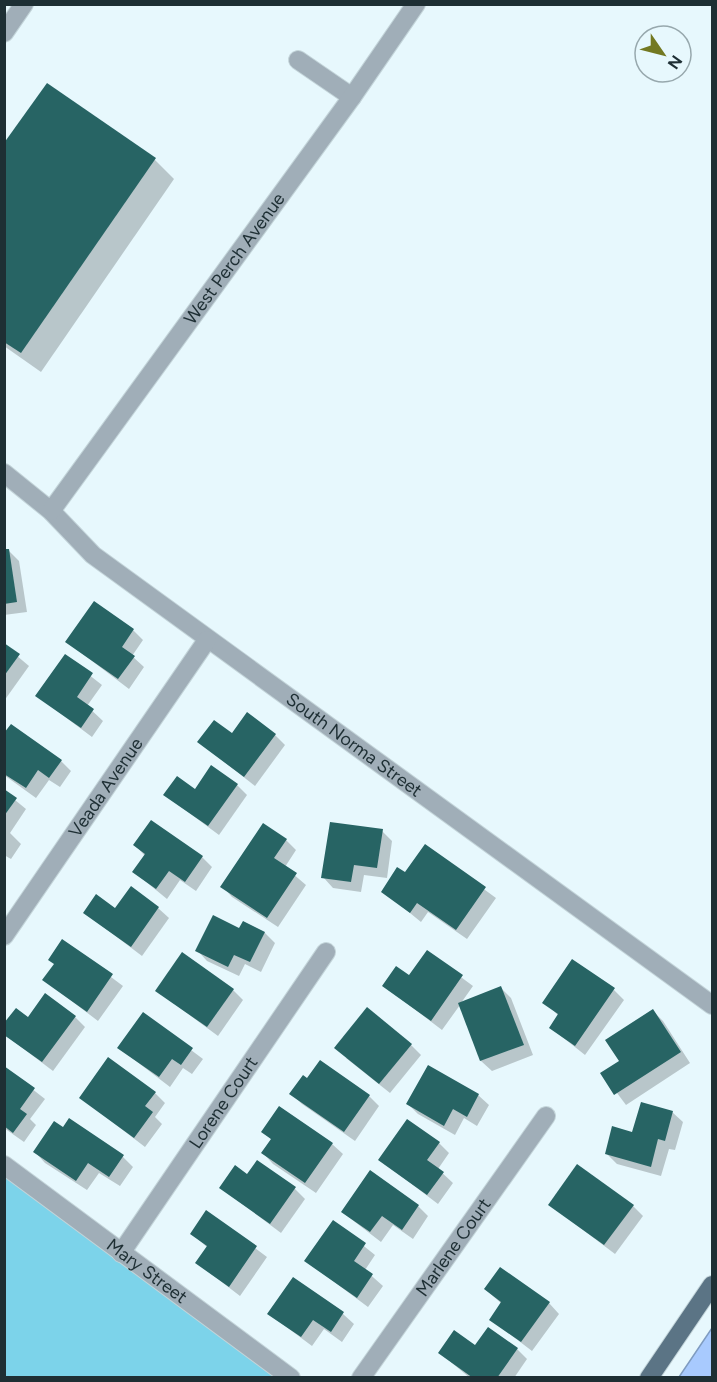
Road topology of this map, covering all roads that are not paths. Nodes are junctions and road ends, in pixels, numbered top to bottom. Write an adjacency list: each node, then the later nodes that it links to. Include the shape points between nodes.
1 (24, 4): 3 (street)
2 (416, 4): 5 (street, West Perch Avenue)
3 (4, 33)
4 (298, 60): 5 (street)
5 (352, 97): 7 (street, West Perch Avenue)
6 (4, 473): 7 (street, South Norma Street)
7 (51, 510): 8 (street, South Norma Street, via 93,555)
8 (207, 640): 9 (street, Veada Avenue); 11 (street, South Norma Street)
9 (4, 936)
10 (326, 952): 14 (street, Lorene Court)
11 (712, 1005)
12 (546, 1116): 17 (street, Marlene Court)
13 (4, 1165): 14 (street, Mary Street)
14 (121, 1252): 16 (street, Mary Street)
15 (712, 1285): 18 (main road)
16 (291, 1377)
17 (362, 1377)
18 (649, 1377)

